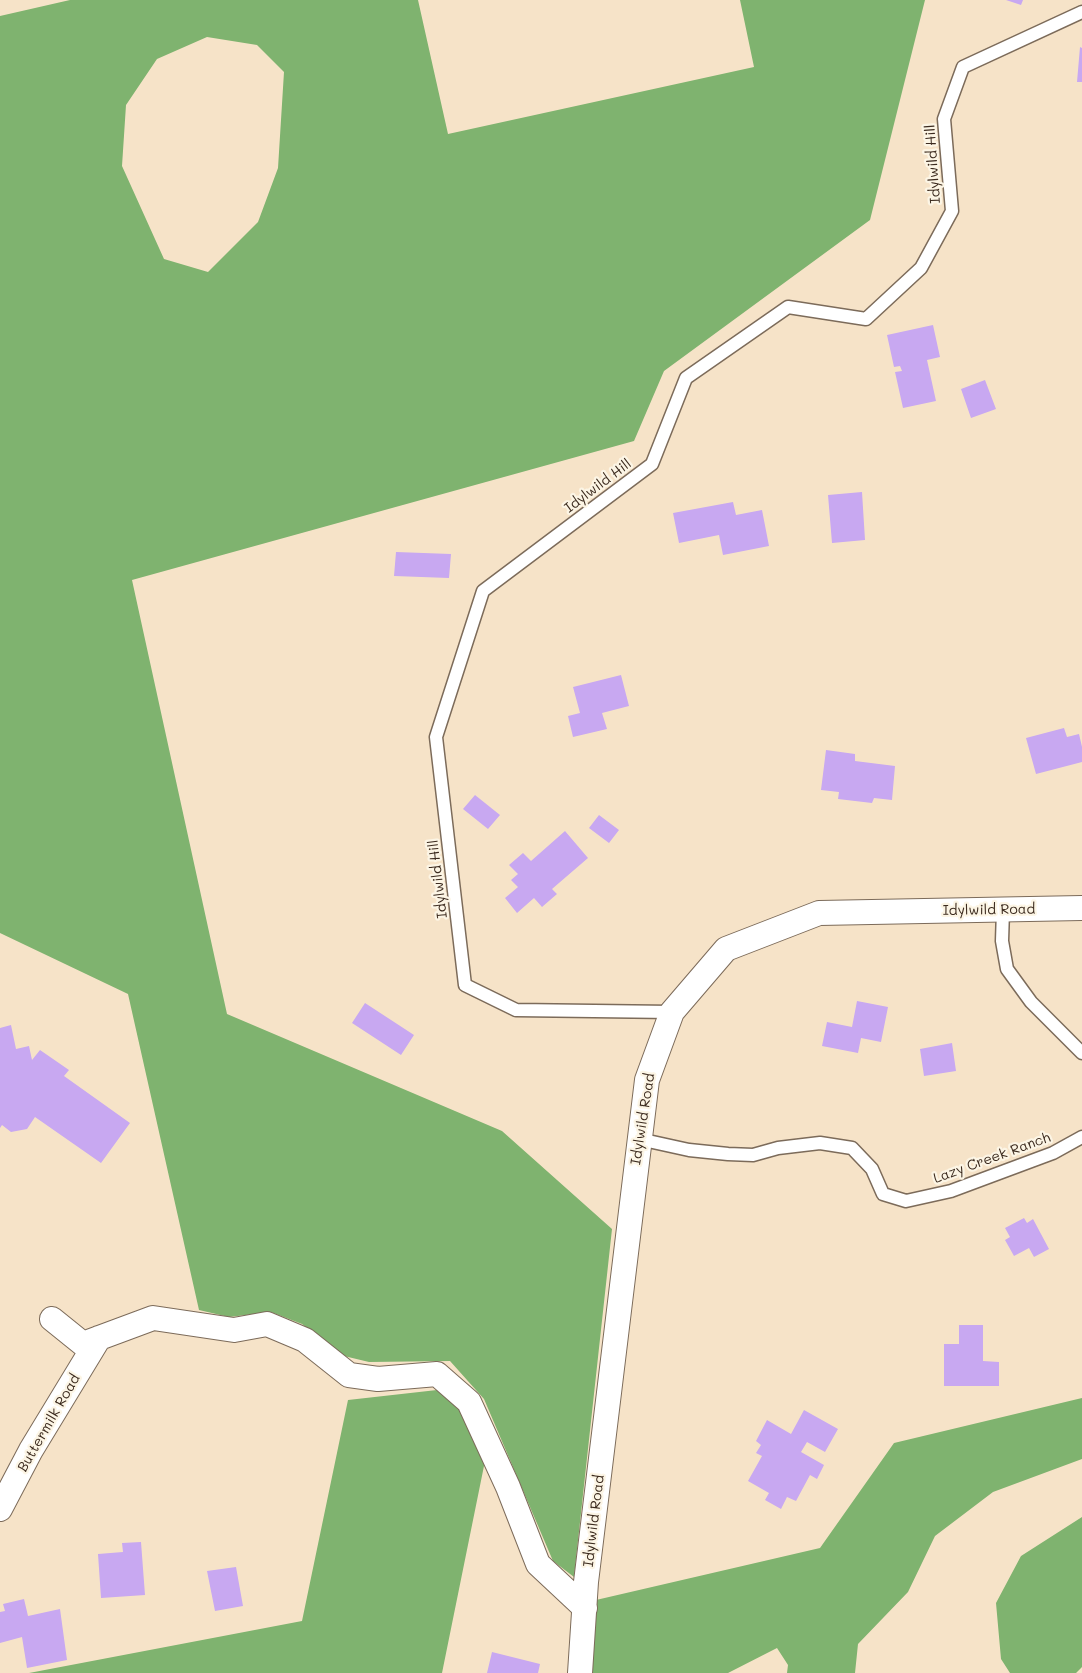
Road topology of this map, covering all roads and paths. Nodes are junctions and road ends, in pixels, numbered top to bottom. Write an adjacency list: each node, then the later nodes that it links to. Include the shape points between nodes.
1 (1082, 12): 4 (lane, Idylwild Hill, via 963,67 944,119 952,210 921,268 866,319 788,307 686,378 652,464 483,591 436,738 466,985 516,1010)
2 (1082, 908): 3 (street, Idylwild Road)
3 (1003, 910): 4 (street, Idylwild Road, via 819,913 726,949); 5 (lane, via 1002,940 1007,969 1031,1002)
4 (672, 1012): 7 (street, Idylwild Road, via 647,1080)
5 (1082, 1052)
6 (1082, 1137): 7 (lane, Lazy Creek Ranch, via 1053,1153 951,1191 906,1201 883,1194 872,1169 852,1148 820,1143 753,1155 728,1154 689,1150)
7 (639, 1139): 11 (street, Idylwild Road)
8 (52, 1319): 9 (street, via 83,1344)
9 (99, 1338): 10 (street, Buttermilk Road, via 31,1450); 11 (street, via 153,1318 234,1330 267,1324 305,1340 349,1375 378,1379 437,1374 469,1402 508,1487 538,1564)
10 (0, 1509)
11 (585, 1608): 12 (street, Idylwild Road)
12 (580, 1673)

